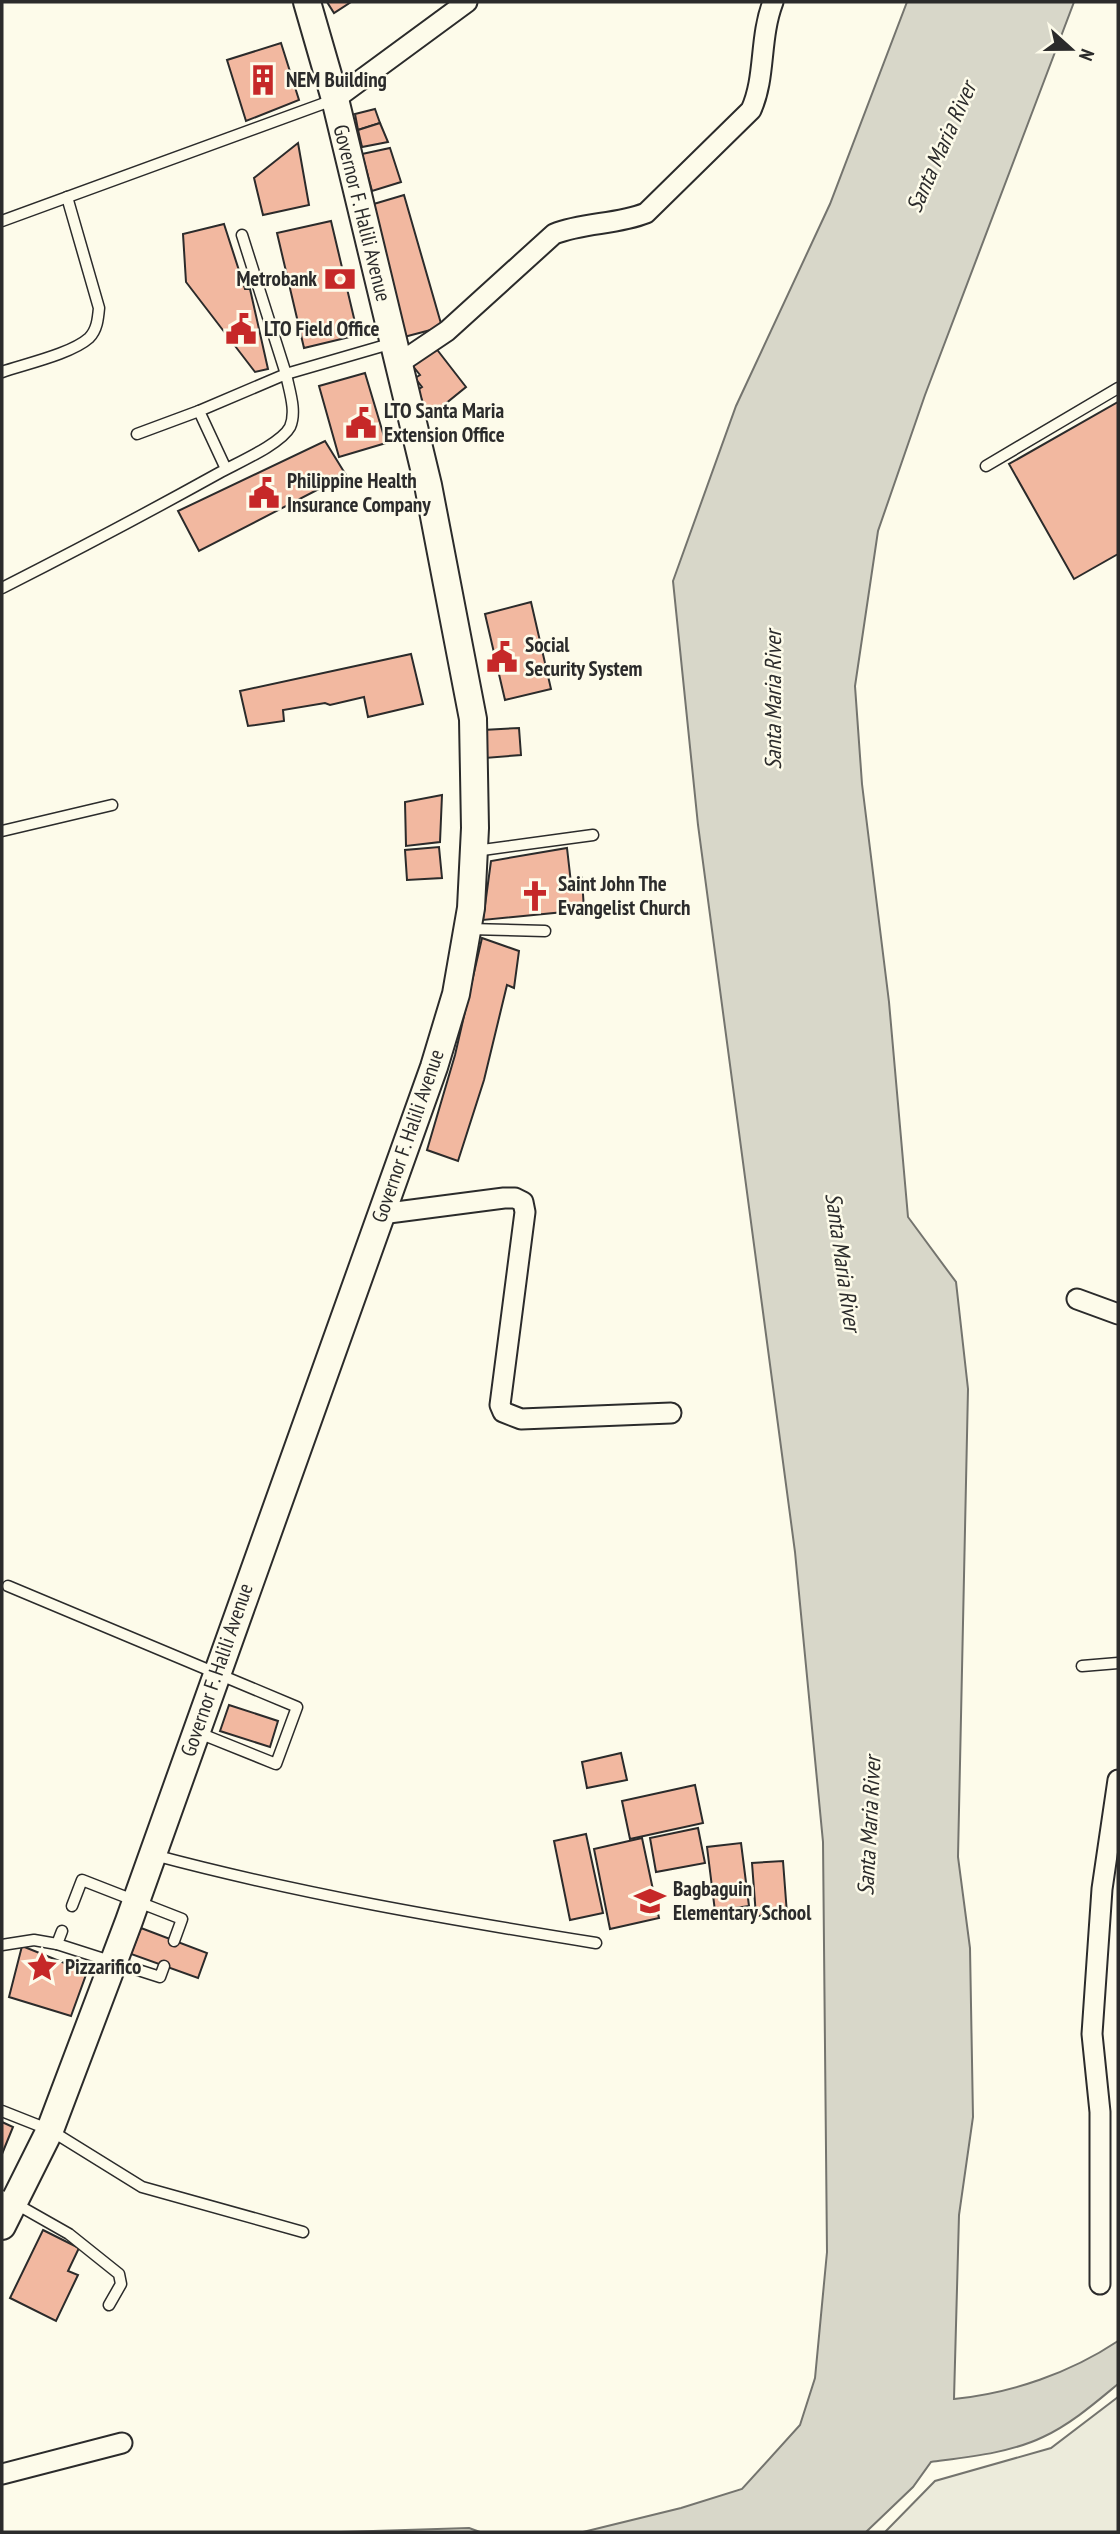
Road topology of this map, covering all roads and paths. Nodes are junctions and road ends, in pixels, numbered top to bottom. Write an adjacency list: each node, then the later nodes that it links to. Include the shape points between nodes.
1 (307, 2): 4 (main road, Governor F. Halili Avenue)
2 (467, 2): 4 (street)
3 (773, 2): 8 (street, via 763,33 758,94 751,110 646,214 554,234 447,331)
4 (335, 99): 5 (lane); 8 (main road, Governor F. Halili Avenue)
5 (67, 197): 6 (lane); 9 (lane, via 99,308 97,327 76,346)
6 (2, 221)
7 (242, 235): 10 (lane)
8 (396, 354): 10 (lane); 20 (main road, Governor F. Halili Avenue, via 428,485 473,719)
9 (2, 372)
10 (286, 374): 12 (lane); 15 (lane, via 293,411 285,433)
11 (1118, 388): 14 (lane)
12 (199, 411): 13 (lane); 15 (lane)
13 (137, 434)
14 (986, 466)
15 (226, 469): 16 (lane)
16 (2, 588)
17 (112, 805): 18 (lane)
18 (2, 831)
19 (593, 835): 20 (lane)
20 (474, 851): 21 (main road, Governor F. Halili Avenue)
21 (467, 929): 22 (lane); 23 (main road, Governor F. Halili Avenue, via 456,994)
22 (545, 931)
23 (381, 1213): 26 (street, via 503,1198 523,1202 500,1405 503,1412 521,1419); 30 (main road, Governor F. Halili Avenue)
24 (1077, 1299): 25 (street)
25 (1118, 1314)
26 (671, 1413)
27 (8, 1586): 30 (lane)
28 (1118, 1663): 29 (lane)
29 (1082, 1666)
30 (215, 1675): 31 (main road, Governor F. Halili Avenue); 31 (lane, via 297,1707 276,1764)
31 (196, 1731): 33 (main road, Governor F. Halili Avenue)
32 (1118, 1789): 48 (street, via 1102,1889 1092,2034 1100,2112)
33 (153, 1855): 34 (main road, Governor F. Halili Avenue); 38 (lane, via 256,1883)
34 (136, 1901): 35 (lane, via 82,1880); 37 (lane, via 182,1919); 41 (main road, Governor F. Halili Avenue)
35 (72, 1906)
36 (62, 1931): 39 (lane)
37 (174, 1941)
38 (596, 1943)
39 (57, 1944): 40 (lane, via 34,1940); 41 (lane)
40 (2, 1945)
41 (113, 1962): 42 (lane, via 160,1977); 44 (main road, Governor F. Halili Avenue)
42 (164, 1966)
43 (2, 2111): 44 (lane)
44 (50, 2130): 45 (main road, Governor F. Halili Avenue); 47 (lane, via 142,2187)
45 (8, 2199): 46 (main road, Governor F. Halili Avenue); 49 (lane, via 84,2244 119,2274 121,2284)
46 (2, 2225)
47 (303, 2232)
48 (1100, 2284)
49 (109, 2305)
50 (122, 2443): 51 (street)
51 (2, 2474)

